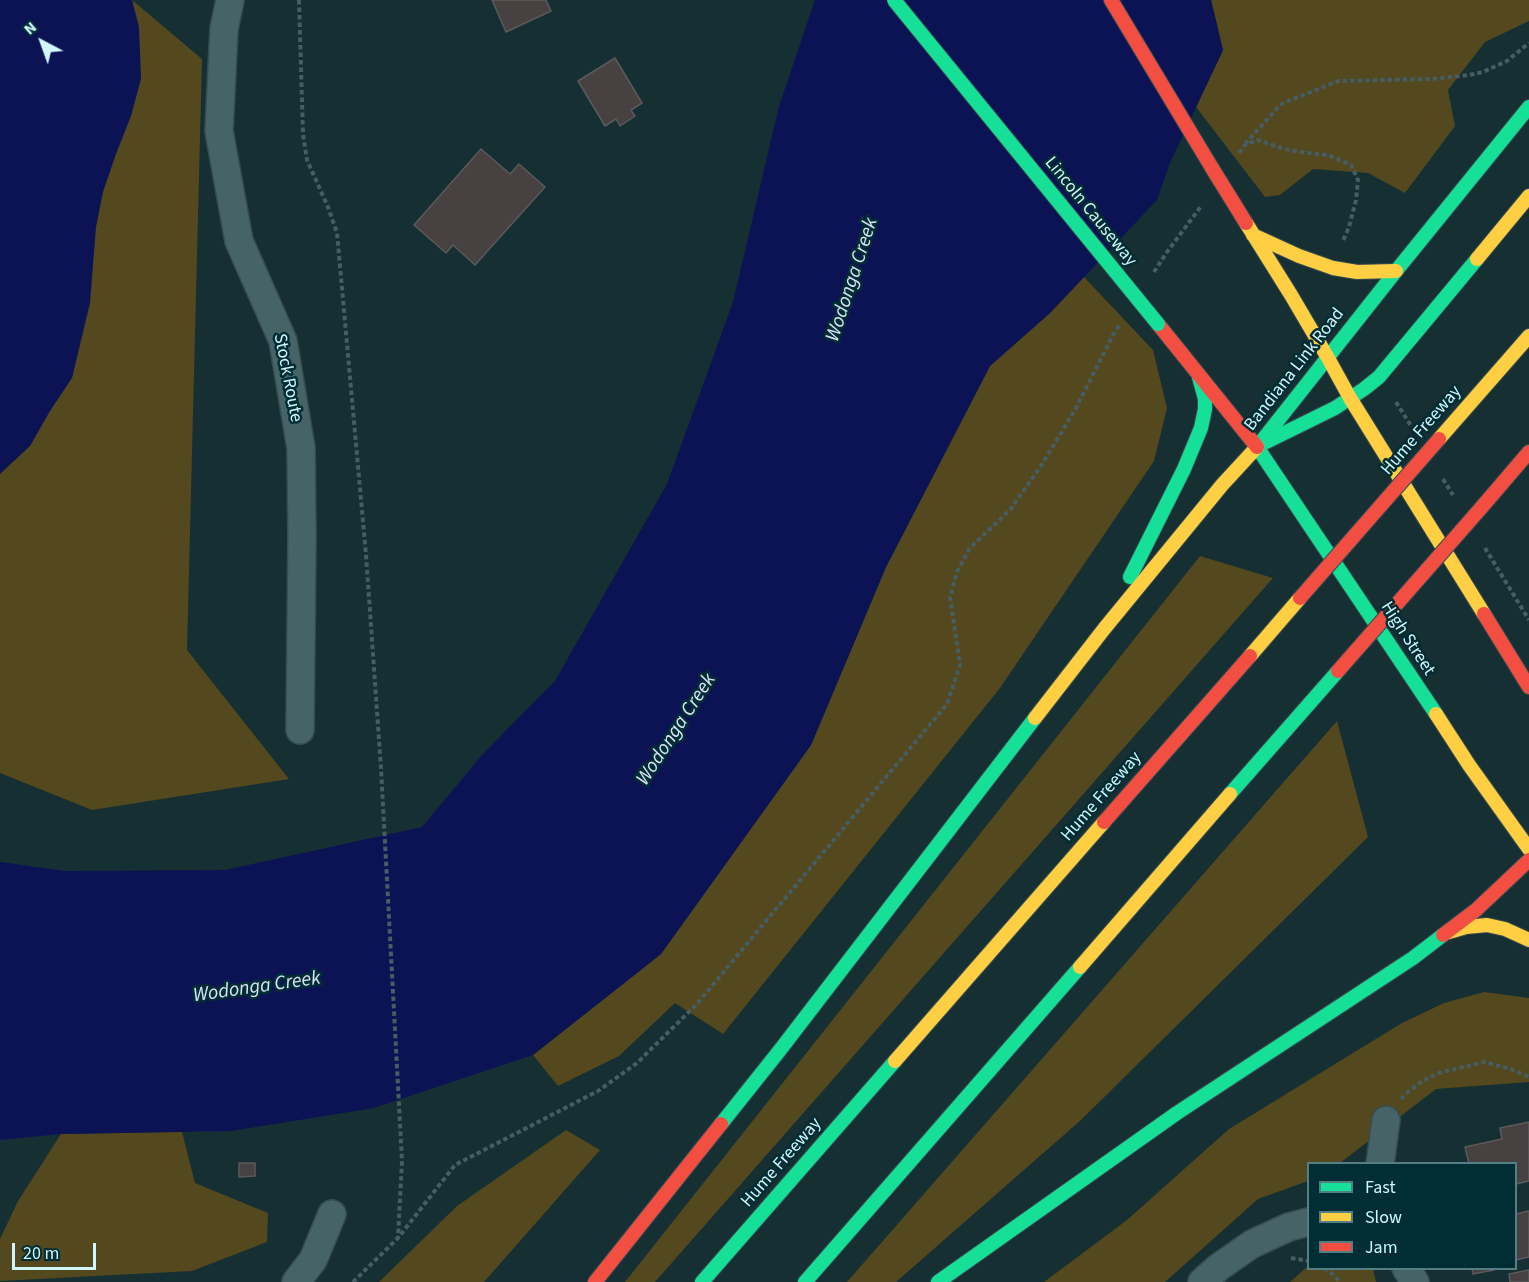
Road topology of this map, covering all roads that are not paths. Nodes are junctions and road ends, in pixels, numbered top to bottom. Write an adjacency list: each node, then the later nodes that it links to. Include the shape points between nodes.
1 (230, 0): 16 (street, Stock Route, via 224,29 219,131 239,241 283,341 300,448)
2 (894, 0): 10 (main road, Lincoln Causeway, bridge)
3 (1111, 0): 6 (main road, bridge)
4 (1529, 107): 7 (main road, Bandiana Link Road)
5 (1529, 196): 11 (main road, Bandiana Link Road, via 1388,368)
6 (1249, 229): 7 (main road, via 1299,256 1333,268); 9 (main road)
7 (1396, 271): 9 (main road, Bandiana Link Road)
8 (1529, 336): 27 (main road, Hume Freeway, bridge)
9 (1328, 358): 11 (main road); 12 (main road, Bandiana Link Road)
10 (1199, 377): 12 (main road, Lincoln Causeway); 14 (main road, via 1205,399 1201,428)
11 (1350, 398): 12 (main road, Bandiana Link Road); 15 (main road)
12 (1257, 447): 14 (main road); 17 (main road, High Street)
13 (1529, 452): 28 (main road, bridge)
14 (1104, 629): 26 (main road, via 780,1050)
15 (1529, 687)
16 (300, 730)
17 (1529, 849)
18 (1529, 860): 19 (main road)
19 (1448, 933): 20 (main road, via 1487,925); 29 (main road, via 1177,1113)
20 (1529, 940)
21 (1386, 1120): 22 (street)
22 (1380, 1162)
23 (332, 1214): 25 (street, via 314,1260)
24 (1307, 1222): 30 (street, via 1252,1244)
25 (296, 1282)
26 (595, 1282)
27 (702, 1282)
28 (805, 1282)
29 (938, 1282)
30 (1202, 1282)

